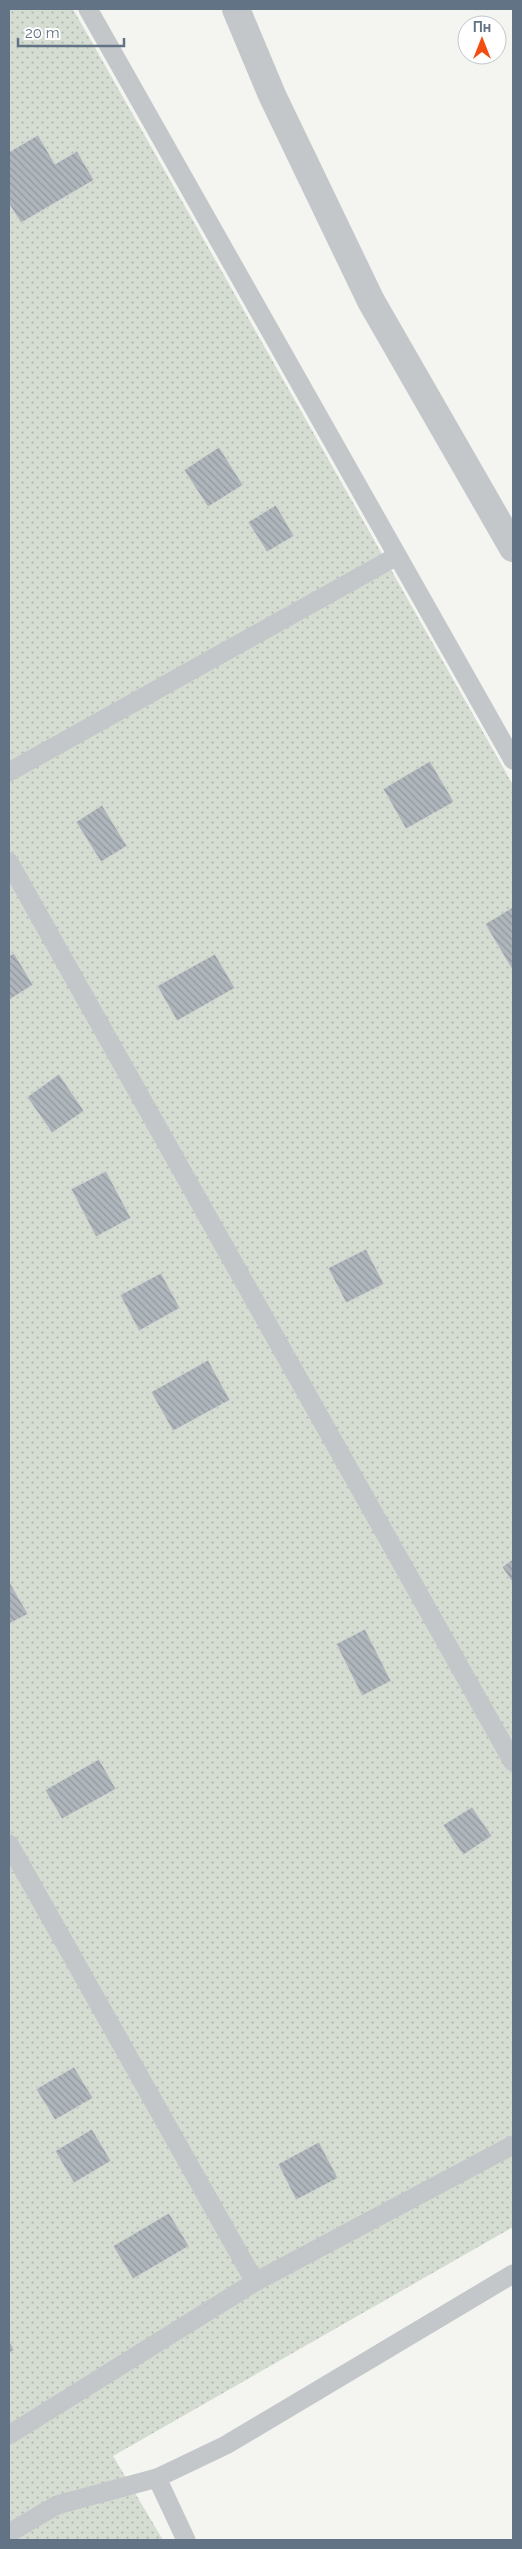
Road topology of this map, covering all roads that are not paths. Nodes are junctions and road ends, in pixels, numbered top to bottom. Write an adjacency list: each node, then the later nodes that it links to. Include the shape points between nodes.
1 (88, 9): 4 (lane)
2 (236, 9): 3 (street, via 272,95 371,301)
3 (513, 548)
4 (397, 556): 5 (lane); 6 (lane)
5 (513, 760)
6 (9, 772)
7 (9, 862): 8 (lane)
8 (513, 1762)
9 (9, 1844): 12 (lane)
10 (513, 2145): 12 (lane)
11 (513, 2274): 14 (lane, via 226,2445)
12 (255, 2282): 13 (lane)
13 (9, 2434)
14 (157, 2478): 15 (lane, via 57,2505); 16 (lane)
15 (9, 2533)
16 (186, 2540)

